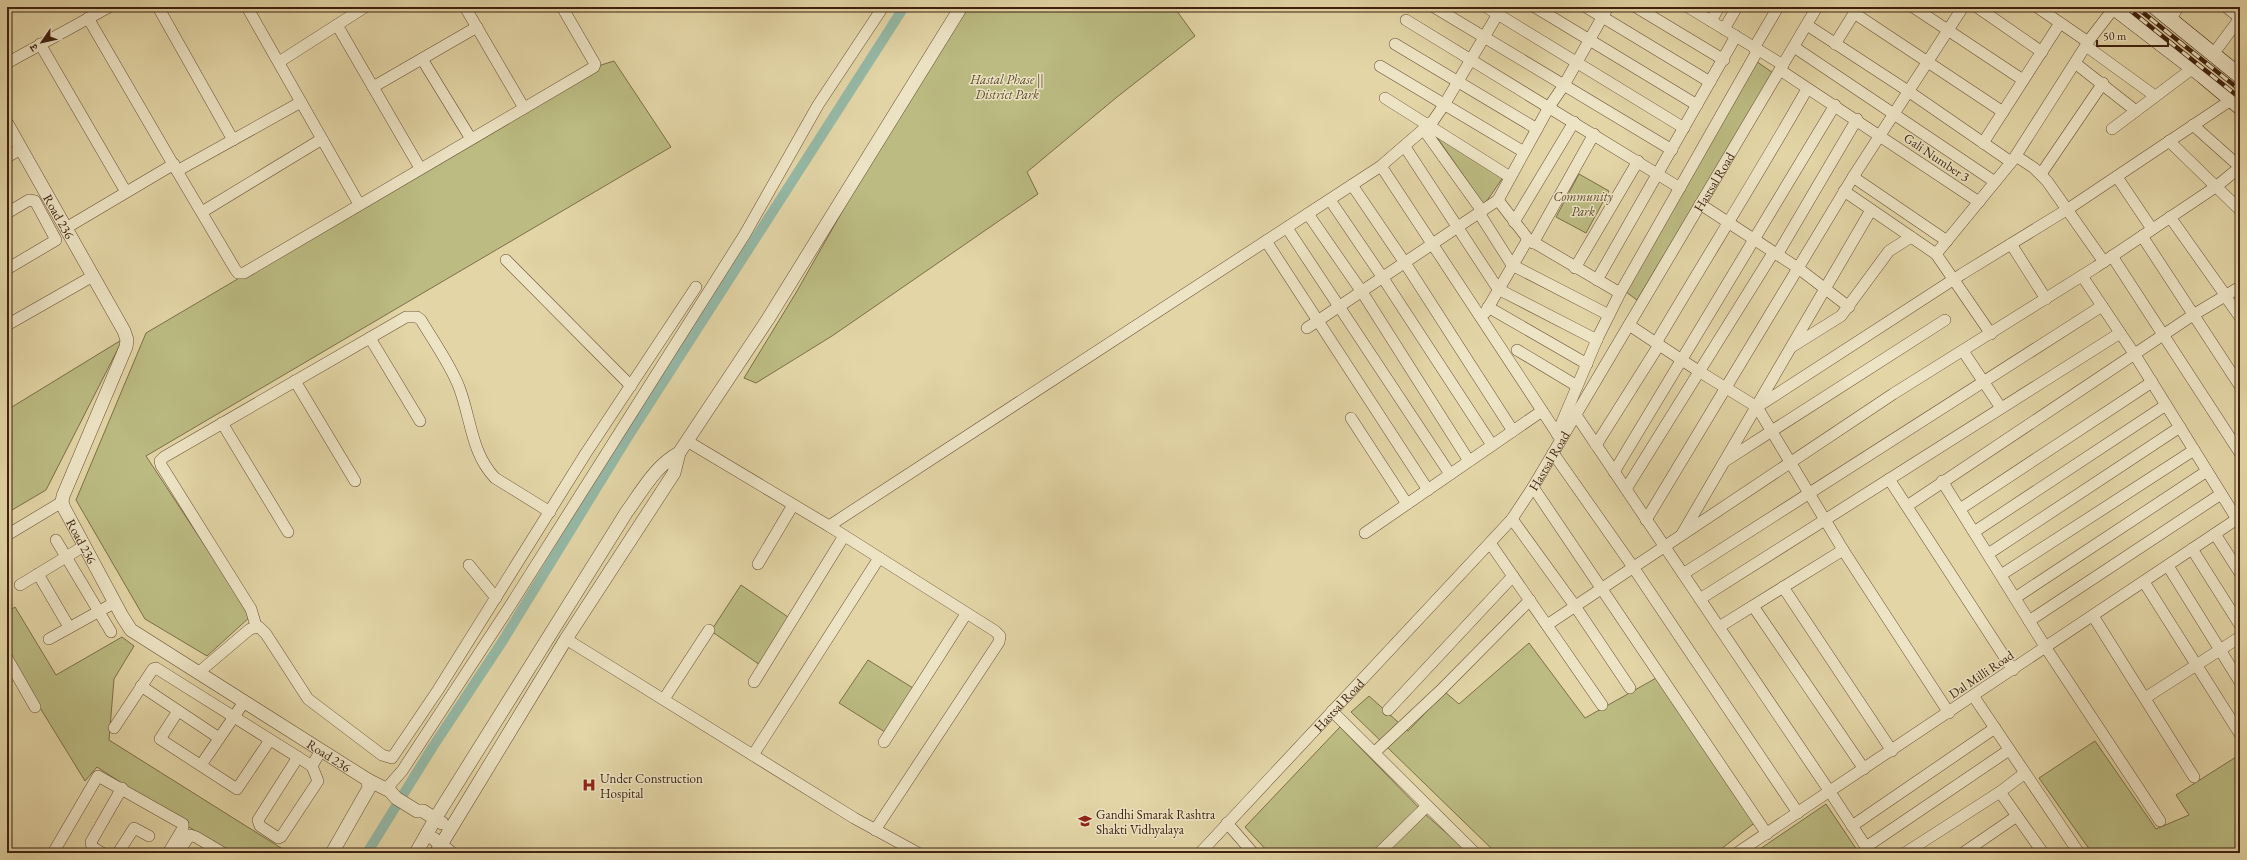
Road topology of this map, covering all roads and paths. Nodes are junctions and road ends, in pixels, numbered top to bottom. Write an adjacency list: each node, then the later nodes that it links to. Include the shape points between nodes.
1 (109, 7): 31 (street)
2 (158, 7): 96 (street)
3 (247, 7): 56 (street)
4 (365, 7): 36 (street)
5 (465, 7): 38 (street)
6 (562, 7): 80 (street, via 595,66)
7 (883, 7): 337 (street, via 818,105 745,234 402,771)
8 (961, 7): 215 (street, via 768,319)
9 (1434, 7): 42 (street)
10 (1486, 7): 28 (street)
11 (1535, 7): 43 (street)
12 (1586, 7): 30 (street)
13 (1608, 7): 30 (street)
14 (1636, 7): 54 (street)
15 (1688, 7): 34 (street, Gali Number 3)
16 (1719, 7): 34 (street)
17 (1738, 7): 39 (street)
18 (1778, 7): 49 (street)
19 (1818, 7): 37 (street, Hastsal Road)
20 (1913, 7): 40 (street)
21 (1963, 7): 40 (street)
22 (1977, 7): 50 (street)
23 (2038, 7): 35 (street)
24 (2114, 7): 47 (street); 62 (main road)
25 (2155, 7): 29 (main road)
26 (2226, 7): 32 (street)
27 (1856, 10): 46 (street); 55 (street)
28 (1500, 11): 42 (street); 57 (street)
29 (2175, 13): 51 (main road)
30 (1603, 17): 43 (street); 65 (street)
31 (88, 18): 44 (street); 108 (street)
32 (2240, 18): 51 (street)
33 (1406, 20): 53 (street)
34 (1711, 21): 39 (street, Gali Number 3)
35 (2060, 23): 47 (street); 50 (street)
36 (337, 25): 56 (street); 69 (street)
37 (1807, 25): 46 (street); 48 (street, Hastsal Road)
38 (477, 27): 52 (street); 80 (street)
39 (1724, 29): 41 (street, Gali Number 3)
40 (1948, 30): 55 (street); 64 (street)
41 (1736, 36): 49 (street, Gali Number 3); 54 (street)
42 (1484, 37): 53 (street); 68 (street)
43 (1590, 40): 57 (street); 76 (street)
44 (40, 44): 58 (street); 120 (street)
45 (1395, 44): 66 (street)
46 (1835, 44): 71 (street)
47 (2087, 44): 59 (street); 72 (street)
48 (1794, 47): 61 (street, Hastsal Road); 83 (street)
49 (1756, 49): 61 (street, Gali Number 3); 118 (street)
50 (2042, 52): 64 (street)
51 (2214, 53): 63 (main road)
52 (422, 59): 69 (street); 95 (street)
53 (1471, 60): 66 (street); 79 (street)
54 (1724, 60): 65 (street)
55 (1927, 61): 71 (street); 82 (street)
56 (279, 62): 74 (street)
57 (1577, 62): 68 (street); 89 (street)
58 (7, 63)
59 (2075, 63): 67 (street); 104 (street)
60 (1380, 66): 78 (street)
61 (1781, 67): 70 (street, Gali Number 3); 125 (street, Hastsal Road)
62 (2193, 68): 72 (street); 75 (main road)
63 (2240, 76)
64 (2023, 80): 82 (street)
65 (1710, 82): 76 (street)
66 (1458, 83): 78 (street); 90 (street)
67 (2103, 83): 81 (street); 111 (street)
68 (1564, 85): 79 (street); 101 (street)
69 (373, 88): 109 (street)
70 (1807, 89): 77 (street, Gali Number 3); 135 (street)
71 (1908, 91): 83 (street); 98 (street)
72 (2155, 96): 81 (street)
73 (1385, 98): 88 (street)
74 (301, 102): 94 (street); 96 (street)
75 (2235, 103): 87 (street)
76 (1697, 105): 89 (street)
77 (1835, 105): 84 (street, Gali Number 3); 142 (street)
78 (1444, 106): 88 (street); 102 (street)
79 (1549, 107): 85 (street); 90 (street)
80 (524, 108): 95 (street)
81 (2136, 111): 91 (street)
82 (2003, 112): 98 (street)
83 (1894, 113): 93 (street); 115 (street)
84 (1856, 119): 93 (street, Gali Number 3); 148 (street)
85 (1574, 122): 92 (street); 134 (street)
86 (7, 124): 100 (street, Road 236)
87 (2193, 125): 97 (street); 107 (street)
88 (1426, 128): 99 (street); 112 (street); 130 (street)
89 (1684, 128): 101 (street)
90 (1537, 129): 102 (street)
91 (2112, 129)
92 (1594, 134): 105 (street); 144 (street)
93 (1880, 135): 113 (street); 123 (street, Gali Number 3)
94 (322, 139): 124 (street); 129 (street)
95 (471, 139): 109 (street)
96 (233, 140): 108 (street)
97 (2169, 141): 114 (street); 117 (street)
98 (1983, 143): 104 (street)
99 (1405, 147): 106 (street); 138 (street)
100 (21, 149): 103 (street); 136 (street, Road 236)
101 (1672, 150): 110 (street)
102 (1524, 152): 112 (street)
103 (7, 157)
104 (2014, 159): 111 (street); 115 (street)
105 (1638, 161): 110 (street); 154 (street)
106 (1381, 166): 116 (street); 146 (street)
107 (2240, 167): 117 (street)
108 (176, 168): 120 (street); 129 (street)
109 (420, 168): 124 (street)
110 (1659, 173): 118 (street); 161 (street)
111 (2041, 174): 126 (street)
112 (1510, 177): 122 (street)
113 (1852, 177): 119 (street); 145 (street)
114 (2117, 177): 126 (street); 139 (street)
115 (1995, 182): 123 (street)
116 (1352, 185): 121 (street); 152 (street)
117 (2217, 186): 128 (street); 133 (street)
118 (1680, 188): 167 (street)
119 (1844, 191): 127 (street); 155 (street)
120 (126, 192): 136 (street)
121 (1330, 200): 132 (street); 159 (street)
122 (1498, 200): 130 (street); 134 (street)
123 (1978, 202): 145 (street)
124 (359, 204): 129 (street, via 240,274)
125 (1700, 204): 135 (street); 181 (street, Hastsal Road)
126 (2068, 209): 147 (street); 150 (street)
127 (1871, 210): 141 (street); 163 (street)
128 (2240, 210)
129 (202, 212)
130 (1480, 212): 138 (street); 153 (street)
131 (7, 213): 156 (street, via 29,200 35,201 56,240)
132 (1308, 214): 137 (street); 166 (street)
133 (2170, 217): 139 (street); 168 (street)
134 (1514, 222): 144 (street)
135 (1727, 222): 142 (street); 188 (street)
136 (66, 228): 157 (street, Road 236)
137 (1287, 228): 143 (street); 171 (street)
138 (1458, 228): 146 (street); 165 (street)
139 (2152, 229): 140 (street)
140 (2142, 236): 150 (street); 175 (street)
141 (1911, 237): 149 (street); 173 (street, via 1889,251)
142 (1754, 240): 148 (street); 193 (street)
143 (1266, 241): 179 (street); 246 (street)
144 (1530, 241): 153 (street); 154 (street)
145 (1947, 241): 149 (street)
146 (1434, 244): 152 (street); 177 (street)
147 (2011, 244): 160 (street); 169 (street)
148 (1775, 254): 155 (street); 195 (street)
149 (1936, 254): 160 (street)
150 (2108, 259): 158 (street); 185 (street)
151 (506, 260): 199 (street)
152 (1405, 263): 159 (street); 212 (street)
153 (1512, 265): 165 (street); 174 (street)
154 (1575, 268): 161 (street)
155 (1798, 268): 163 (street); 202 (street)
156 (7, 269)
157 (93, 276): 180 (street); 236 (street, Road 236, via 124,331 126,344)
158 (2082, 276): 169 (street); 170 (street)
159 (1383, 278): 166 (street); 217 (street)
160 (1954, 279): 184 (street); 204 (street)
161 (1597, 280): 167 (street)
162 (696, 287): 199 (street)
163 (1825, 287): 173 (street); 189 (street)
164 (2240, 287): 168 (street)
165 (1498, 289): 172 (street); 187 (street)
166 (1362, 292): 171 (street); 222 (street)
167 (1620, 293): 174 (street)
168 (2227, 298): 175 (street); 176 (street)
169 (2046, 299): 184 (street)
170 (2102, 306): 183 (street); 197 (street)
171 (1339, 307): 179 (street); 227 (street)
172 (1488, 307): 177 (street); 194 (street)
173 (1849, 307): 189 (street, via 1840,316)
174 (1609, 315): 187 (street)
175 (2193, 315): 185 (street); 201 (street)
176 (2240, 317)
177 (1482, 318): 206 (street)
178 (1945, 320): 213 (street)
179 (1319, 321): 182 (street); 233 (street)
180 (7, 325)
181 (1629, 325): 188 (street); 207 (street, Hastsal Road)
182 (1307, 328)
183 (2120, 333): 192 (street); 205 (street)
184 (1991, 334): 191 (street)
185 (2163, 336): 192 (street); 221 (street)
186 (370, 338): 196 (street); 209 (street); 241 (street, via 406,317 419,318 459,387 478,455 484,464 495,478)
187 (1597, 340): 194 (street)
188 (1657, 344): 193 (street); 216 (street)
189 (1792, 346): 204 (street)
190 (1517, 350): 200 (street)
191 (1963, 352): 197 (street); 224 (street, via 1893,394)
192 (2135, 355): 198 (street); 230 (street)
193 (1681, 360): 195 (street); 226 (street)
194 (1587, 364): 200 (street)
195 (1700, 372): 202 (street); 232 (street)
196 (295, 381): 210 (street); 229 (street)
197 (1984, 382): 205 (street); 234 (street)
198 (2152, 382): 203 (street); 240 (street)
199 (631, 386): 241 (street)
200 (1577, 386): 214 (street)
201 (2240, 386)
202 (1725, 389): 204 (street); 244 (street)
203 (2166, 405): 211 (street); 249 (street)
204 (1757, 407): 213 (street); 223 (street)
205 (2001, 408): 228 (street)
206 (1542, 411): 212 (street); 214 (street)
207 (1576, 415): 214 (street, Hastsal Road); 216 (street)
208 (1351, 418): 237 (street)
209 (420, 421)
210 (222, 423): 247 (street); 289 (street, via 164,457 160,463 251,609)
211 (2180, 428): 218 (street); 260 (street)
212 (1513, 431): 217 (street)
213 (1773, 432): 223 (street); 224 (street)
214 (1559, 437): 220 (street, Hastsal Road)
215 (687, 441): 219 (street); 238 (street)
216 (1596, 445): 226 (street)
217 (1492, 446): 222 (street)
218 (2194, 450): 225 (street); 270 (street)
219 (679, 453): 296 (street, via 674,473); 343 (street, via 655,472 626,513)
220 (1553, 453): 231 (street, Hastsal Road); 266 (street)
221 (2240, 453)
222 (1469, 461): 227 (street)
223 (1723, 462): 253 (street)
224 (1791, 462): 234 (street); 253 (street)
225 (2207, 471): 235 (street); 277 (street)
226 (1614, 472): 232 (street)
227 (1450, 474): 233 (street)
228 (1889, 479): 239 (street); 243 (street)
229 (355, 481)
230 (1942, 481): 239 (street); 240 (street)
231 (1533, 487): 242 (street, Hastsal Road); 275 (street)
232 (1626, 489): 244 (street)
233 (1428, 490): 237 (street)
234 (1809, 494): 243 (street); 269 (street)
235 (2221, 494): 245 (street); 286 (street)
236 (62, 502): 251 (street); 256 (street, Road 236)
237 (1407, 504): 248 (street)
238 (793, 505): 246 (street); 263 (street)
239 (1906, 506): 301 (street)
240 (1960, 509): 249 (street)
241 (550, 512): 276 (street)
242 (1512, 519): 255 (street, Hastsal Road); 281 (street)
243 (1824, 519): 259 (street); 278 (street)
244 (1646, 520): 257 (street)
245 (2239, 520): 250 (street, Dal Milli Road)
246 (829, 526): 252 (street)
247 (288, 532)
248 (1365, 532)
249 (1974, 532): 260 (street)
250 (2215, 534): 258 (street, Dal Milli Road); 267 (street)
251 (7, 535)
252 (844, 536): 262 (street); 303 (street)
253 (1680, 536): 257 (street)
254 (56, 540): 261 (street)
255 (1490, 544): 271 (street); 315 (street, Hastsal Road)
256 (84, 546): 261 (street); 280 (street, Road 236)
257 (1664, 547): 266 (street); 269 (street)
258 (2192, 549): 265 (street, Dal Milli Road); 288 (street)
259 (1843, 550): 274 (street); 316 (street)
260 (1988, 554): 270 (street)
261 (67, 556): 268 (street); 283 (street)
262 (878, 558): 284 (street); 328 (street)
263 (758, 564)
264 (469, 565): 276 (street)
265 (2168, 566): 272 (street, Dal Milli Road); 298 (street)
266 (1633, 567): 275 (street); 341 (street)
267 (2240, 573)
268 (38, 574): 273 (street); 290 (street)
269 (1683, 574): 278 (street)
270 (2000, 575): 277 (street)
271 (1513, 576): 279 (street); 313 (street)
272 (2144, 582): 285 (street, Dal Milli Road); 300 (street)
273 (20, 585)
274 (1783, 587): 282 (street); 326 (street)
275 (1603, 588): 281 (street); 350 (street)
276 (496, 598): 289 (street, via 394,757 389,759 308,699 266,634)
277 (2015, 598): 286 (street)
278 (1700, 599): 291 (street)
279 (1530, 600): 287 (street); 327 (street)
280 (114, 603): 283 (street); 302 (street, Road 236, via 132,630)
281 (1575, 606): 287 (street); 306 (street)
282 (1753, 606): 291 (street); 332 (street)
283 (99, 611): 290 (street); 293 (street)
284 (966, 614): 323 (street); 348 (street, via 995,630 1000,636 999,642)
285 (2093, 616): 297 (street, Dal Milli Road); 308 (street)
286 (2029, 621): 297 (street)
287 (1547, 625): 311 (street)
288 (2240, 625)
289 (256, 626): 302 (street)
290 (69, 627): 295 (street)
291 (1719, 628): 338 (street)
292 (709, 630): 309 (street)
293 (111, 632)
294 (2240, 637): 298 (street)
295 (49, 639)
296 (566, 639): 309 (street); 347 (street)
297 (2046, 648): 301 (street, Dal Milli Road); 344 (street)
298 (2220, 650): 300 (street); 304 (street)
299 (7, 658): 312 (street)
300 (2197, 665): 308 (street); 320 (street)
301 (2013, 670): 307 (street, Dal Milli Road)
302 (198, 673): 310 (street, Road 236)
303 (754, 682)
304 (2240, 682)
305 (141, 686): 314 (street); 317 (street, via 153,669 159,669); 318 (street)
306 (1630, 688)
307 (1974, 697): 316 (street, Dal Milli Road); 319 (street)
308 (2145, 698): 334 (street)
309 (664, 699): 328 (street)
310 (244, 702): 317 (street); 324 (street, Road 236)
311 (1602, 705)
312 (35, 707)
313 (1388, 710)
314 (178, 711): 321 (street); 330 (street, via 160,739)
315 (1332, 711): 327 (street); 345 (street, Hastsal Road)
316 (1949, 713): 326 (street, Dal Milli Road)
317 (234, 716): 321 (street); 322 (street)
318 (114, 728)
319 (1995, 728): 325 (street); 346 (street)
320 (2240, 734)
321 (219, 738): 330 (street)
322 (270, 740): 329 (street); 330 (street, via 237,790)
323 (884, 742)
324 (321, 750): 331 (street); 335 (street, Road 236)
325 (2009, 750): 333 (street); 353 (street)
326 (1892, 751): 332 (street, Dal Milli Road)
327 (1375, 752): 340 (street)
328 (753, 755): 348 (street)
329 (298, 757): 331 (street); 331 (street, via 258,820 260,826 275,837 281,837 318,781)
330 (201, 765)
331 (312, 766)
332 (1864, 769): 338 (street, Dal Milli Road)
333 (2025, 773): 339 (street); 372 (street)
334 (2194, 777)
335 (368, 780): 337 (street, Road 236); 361 (street, via 368,791)
336 (122, 788): 355 (street, via 102,776 96,777); 356 (street, via 91,842 92,847); 358 (street, via 183,824)
337 (394, 792): 343 (street, Road 236)
338 (1830, 792): 341 (street, Dal Milli Road); 346 (street)
339 (2000, 792): 342 (street); 370 (street)
340 (1427, 806): 367 (street); 368 (street)
341 (1798, 813): 350 (street, Dal Milli Road)
342 (2018, 816): 354 (street); 371 (street)
343 (435, 819): 347 (street); 349 (street)
344 (2160, 821)
345 (1227, 823): 365 (street, Hastsal Road); 366 (street)
346 (1852, 826): 353 (street)
347 (450, 828): 352 (street)
348 (875, 830): 364 (street)
349 (427, 834): 352 (street); 362 (street)
350 (1767, 834): 369 (street, Dal Milli Road)
351 (149, 836): 357 (street, via 134,828)
352 (438, 849): 363 (street)
353 (1868, 850)
354 (2039, 852)
355 (53, 853)
356 (102, 853)
357 (118, 853)
358 (168, 853)
359 (178, 853): 360 (street, via 190,835)
360 (223, 853)
361 (332, 853)
362 (416, 853)
363 (451, 853)
364 (918, 853)
365 (1200, 853)
366 (1253, 853)
367 (1379, 853)
368 (1475, 853)
369 (1737, 853)
370 (1905, 853)
371 (1963, 853)
372 (2079, 853)

